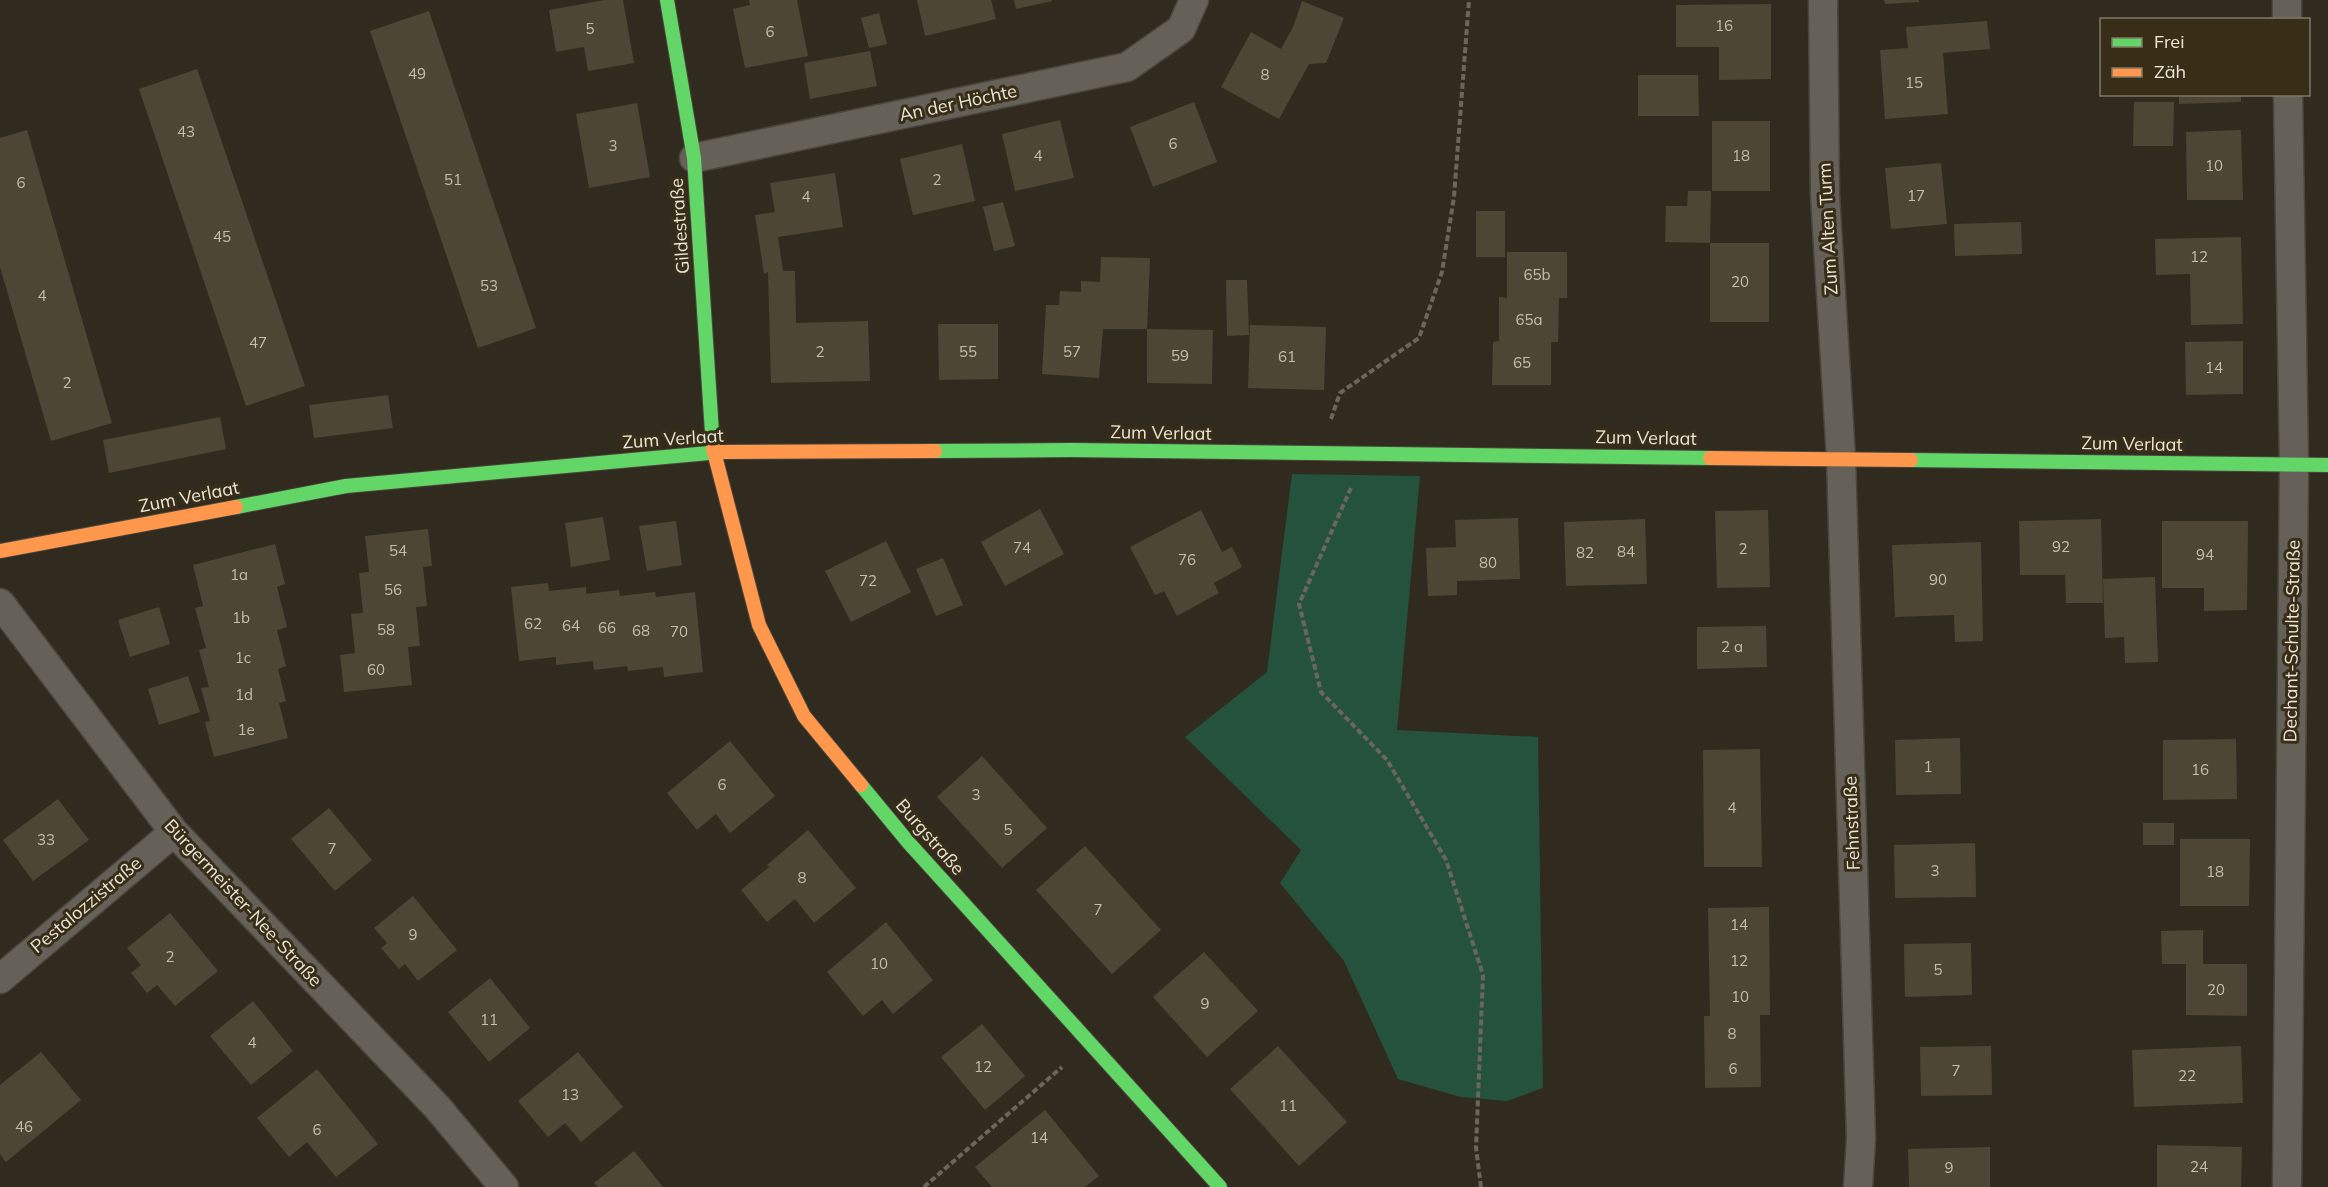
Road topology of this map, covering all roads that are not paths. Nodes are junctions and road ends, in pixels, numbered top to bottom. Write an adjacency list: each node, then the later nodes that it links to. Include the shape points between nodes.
1 (667, 0): 7 (street, Gildestraße)
2 (1194, 0): 7 (street, An der Höchte, via 1181,29 1127,67)
3 (1823, 0): 9 (street, Zum Alten Turm, via 1825,195)
4 (2287, 0): 5 (street)
5 (2287, 18)
6 (2288, 96): 10 (street, Dechant-Schulte-Straße)
7 (694, 158): 8 (street, Gildestraße)
8 (712, 452): 9 (street, Zum Verlaat, via 1071,450); 12 (street, Zum Verlaat, via 346,486); 17 (street, Burgstraße, via 759,625 804,716 908,842)
9 (1841, 458): 10 (street, Zum Verlaat); 18 (street, Fehnstraße, via 1861,1139)
10 (2294, 465): 11 (street, Zum Verlaat); 19 (street, Dechant-Schulte-Straße)
11 (2328, 465)
12 (2, 543)
13 (0, 603): 14 (street, Bürgermeister-Nee-Straße)
14 (174, 832): 15 (street, Pestalozzistraße); 16 (street, Bürgermeister-Nee-Straße, via 437,1107)
15 (0, 979)
16 (504, 1187)
17 (1220, 1187)
18 (1858, 1187)
19 (2287, 1187)

